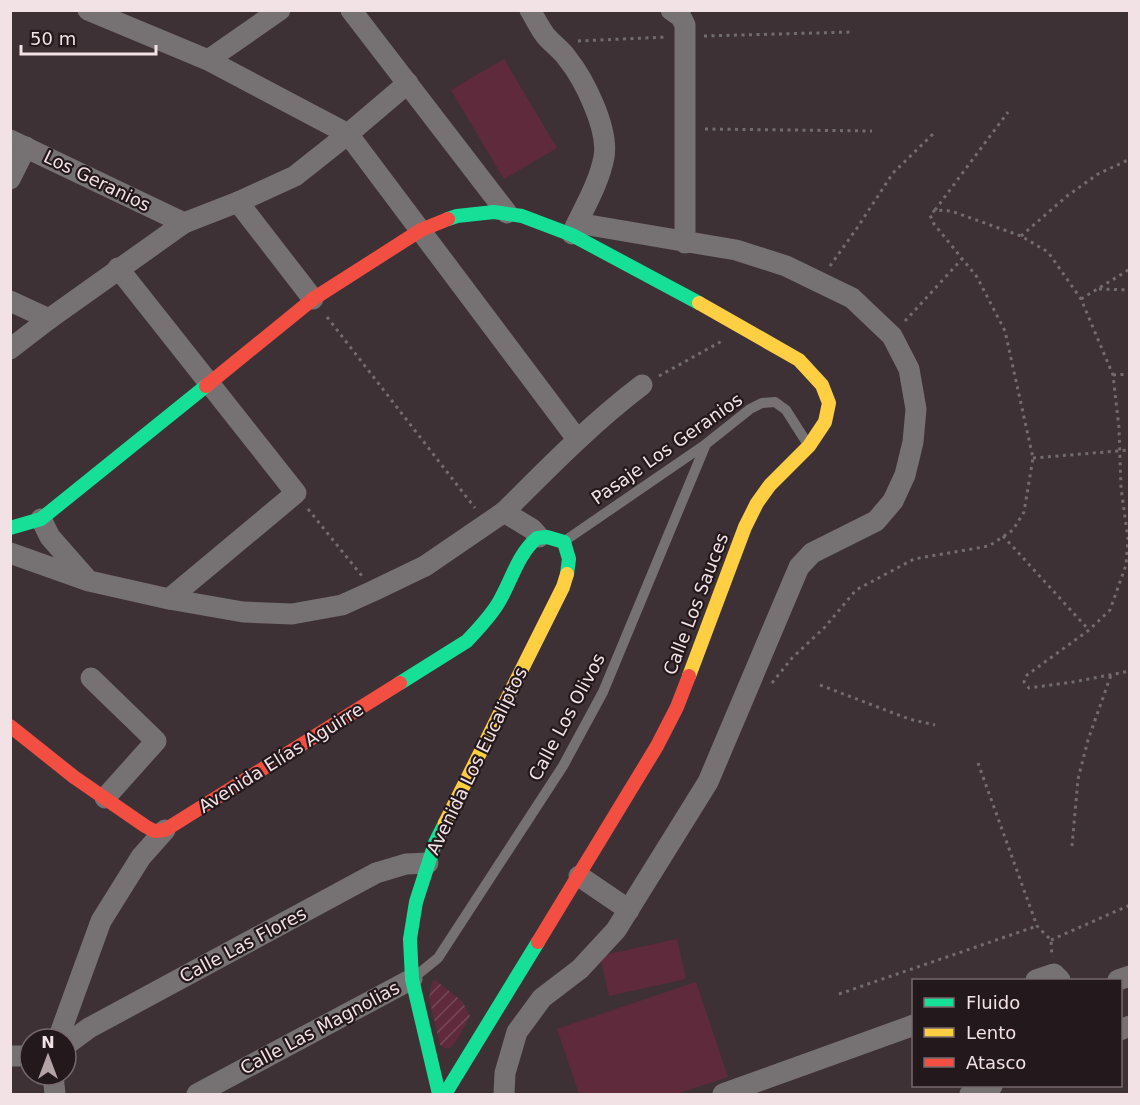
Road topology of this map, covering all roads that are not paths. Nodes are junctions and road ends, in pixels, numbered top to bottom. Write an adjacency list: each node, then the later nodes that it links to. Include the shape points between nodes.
1 (88, 10): 6 (street)
2 (280, 10): 6 (street)
3 (351, 10): 7 (street)
4 (531, 10): 14 (street, via 545,36 566,56 579,76 602,135 604,154 599,174)
5 (671, 10): 16 (street, via 685,25)
6 (208, 60): 8 (street)
7 (408, 83): 8 (street); 12 (street)
8 (348, 134): 11 (street, via 295,176); 15 (street)
9 (18, 143): 10 (street); 13 (street, Los Geranios)
10 (10, 179)
11 (238, 202): 13 (street); 18 (street)
12 (507, 213): 14 (street, Calle Los Sauces); 15 (street, Calle Los Sauces, via 457,216)
13 (184, 223): 17 (street)
14 (574, 229): 16 (street); 26 (street, Calle Los Sauces, via 799,360 822,385 829,403 825,422)
15 (421, 230): 18 (street, Calle Los Sauces); 24 (street)
16 (685, 243): 41 (street, via 735,250 786,266 852,298 892,336 909,369 916,410 905,475 893,501 876,521 812,553 799,567 708,782)
17 (118, 268): 20 (street); 22 (street)
18 (313, 299): 22 (street, Calle Los Sauces)
19 (10, 301): 20 (street)
20 (49, 319): 21 (street)
21 (10, 349)
22 (208, 383): 28 (street, Calle Los Sauces); 34 (street, via 296,493)
23 (642, 385): 24 (street)
24 (577, 439): 27 (street)
25 (706, 444): 26 (lane, Pasaje Los Geranios, via 750,409 775,402 786,410); 31 (lane, Pasaje Los Geranios); 42 (lane, Calle Los Olivos, via 603,692 563,766 438,958)
26 (809, 446): 40 (street, Calle Los Sauces, via 757,503 677,707)
27 (496, 518): 30 (street, via 532,529); 34 (street, via 425,566 342,605 292,614 243,612)
28 (41, 519): 29 (street); 33 (street, via 50,537)
29 (10, 528)
30 (539, 537): 31 (street); 38 (street, Avenida Elías Aguirre, via 529,545 484,624 467,641)
31 (564, 542): 39 (street, Avenida Los Eucaliptos, via 570,554 570,569 563,587 480,750)
32 (10, 553): 33 (street)
33 (89, 581): 34 (street)
34 (169, 599)
35 (90, 678): 37 (street, via 156,741)
36 (10, 726): 37 (street)
37 (105, 798): 38 (street, via 154,831)
38 (165, 830): 44 (street, Avenida Elías Aguirre, via 141,857 101,921)
39 (428, 864): 42 (street, Avenida Los Eucaliptos, via 410,939); 45 (street, Calle Las Flores, via 406,864 376,873)
40 (579, 876): 41 (street); 48 (street, Calle Los Sauces)
41 (628, 910): 49 (street, via 616,930 580,969 542,998 517,1032 505,1073)
42 (412, 979): 46 (street, Calle Las Magnolias); 47 (street, Avenida Los Eucaliptos)
43 (912, 1026): 50 (street)
44 (62, 1027)
45 (78, 1037)
46 (197, 1095)
47 (439, 1095)
48 (445, 1095)
49 (504, 1095)
50 (723, 1095)

